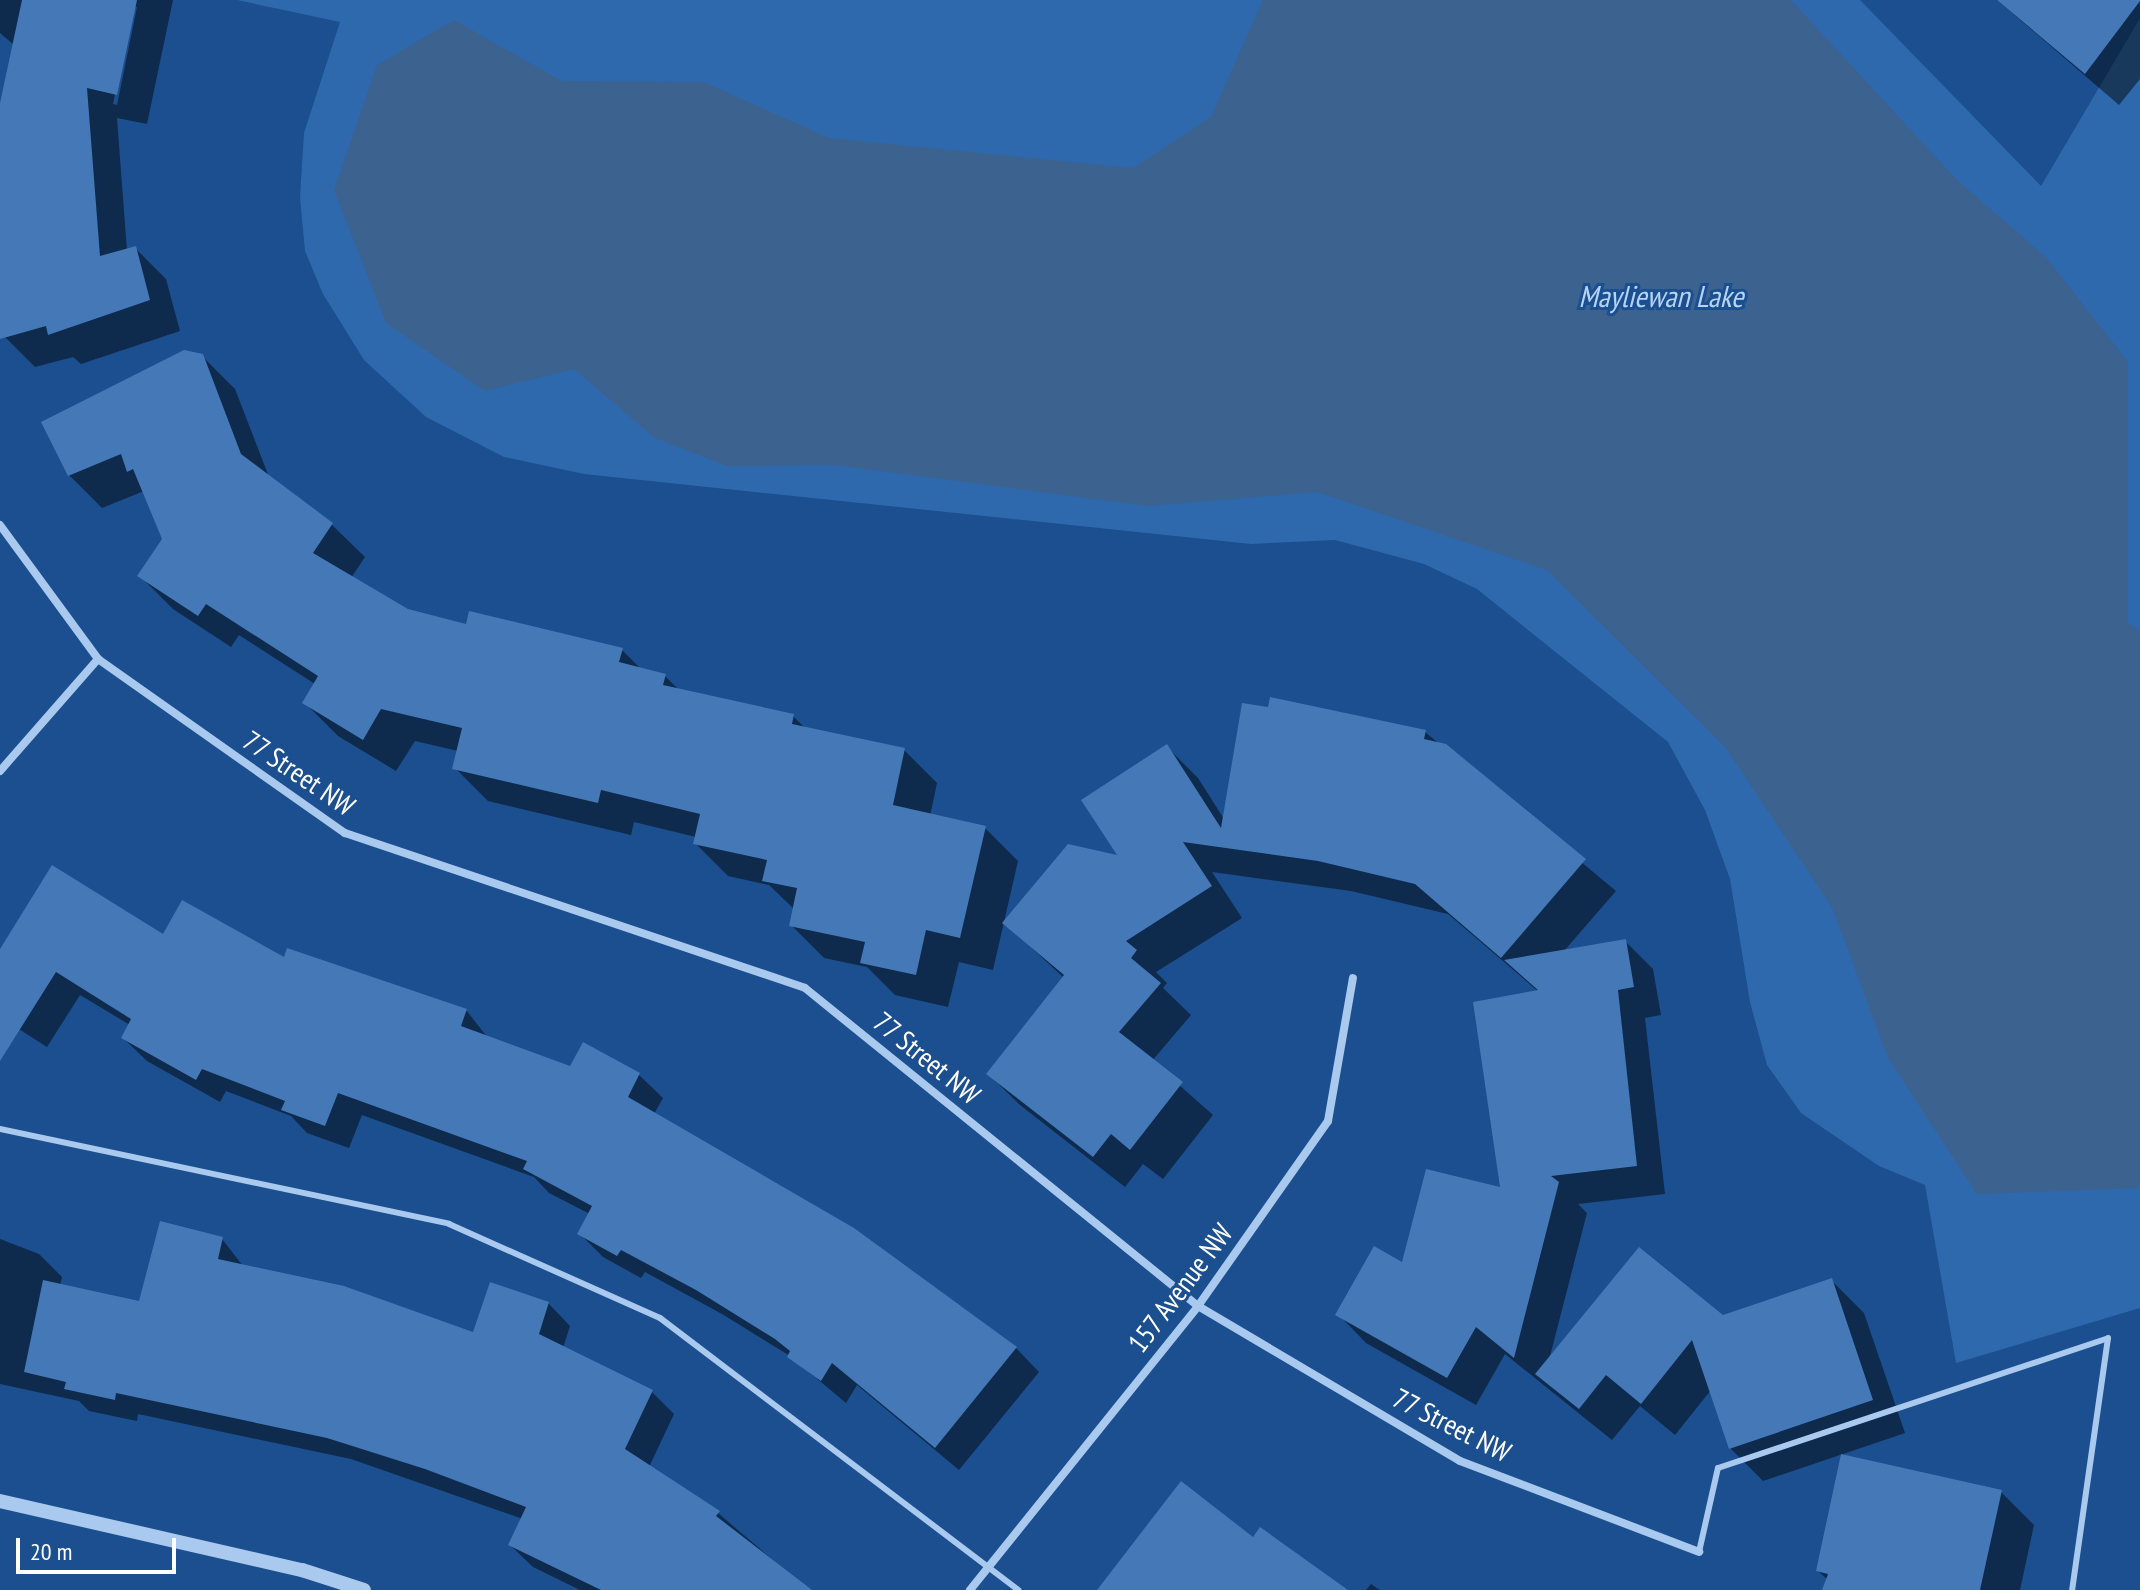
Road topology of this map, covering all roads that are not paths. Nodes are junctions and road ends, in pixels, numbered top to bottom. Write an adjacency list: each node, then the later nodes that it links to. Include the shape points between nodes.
1 (0, 525): 2 (street, 77 Street NW)
2 (98, 659): 3 (street); 6 (street, 77 Street NW, via 345,833 805,988)
3 (0, 771)
4 (1353, 978): 6 (street, 157 Avenue NW, via 1328,1121)
5 (0, 1129): 9 (lane, via 449,1224 660,1318)
6 (1198, 1306): 8 (street, 77 Street NW, via 1460,1461); 9 (street, 157 Avenue NW)
7 (0, 1501): 10 (street, via 302,1570)
8 (1699, 1552): 13 (lane, via 1718,1468 2108,1338)
9 (991, 1565): 11 (street, 157 Avenue NW); 12 (lane)
10 (364, 1590)
11 (970, 1590)
12 (1018, 1590)
13 (2072, 1590)

